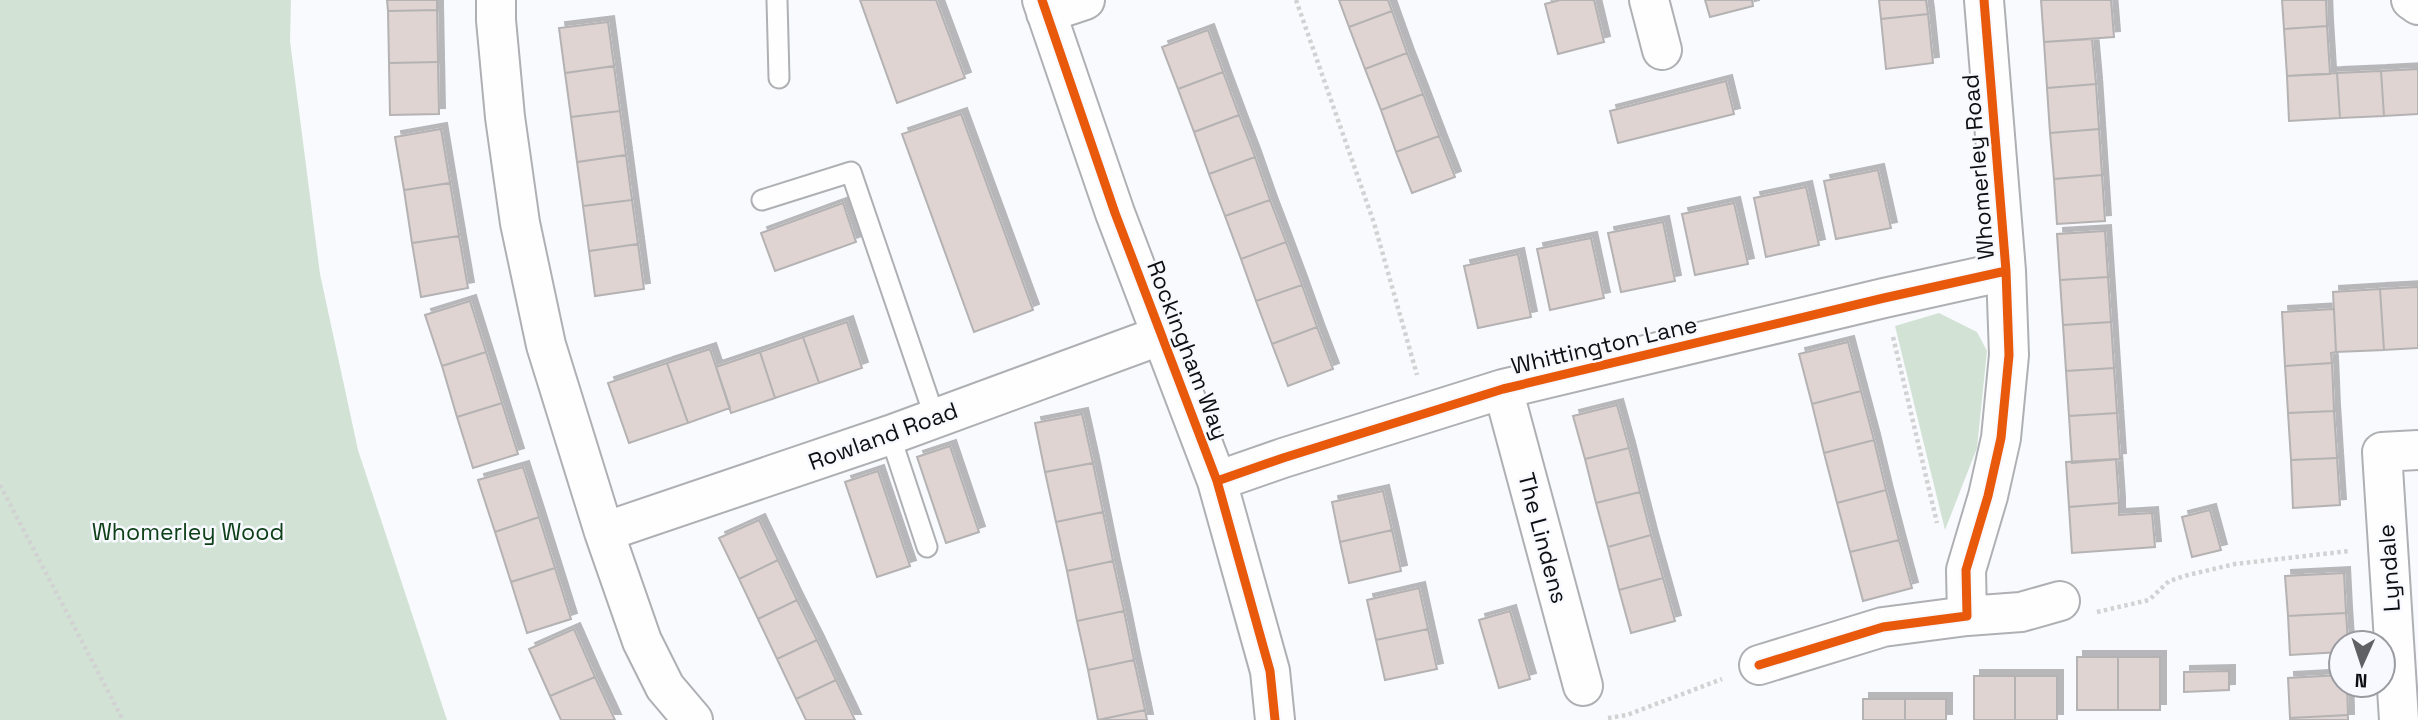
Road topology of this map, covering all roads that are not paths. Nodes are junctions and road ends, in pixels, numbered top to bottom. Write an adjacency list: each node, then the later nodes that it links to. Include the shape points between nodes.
1 (496, 0): 19 (street, via 505,117 520,223 546,345)
2 (777, 0): 10 (lane)
3 (1086, 0): 8 (street)
4 (1649, 0): 9 (street)
5 (1984, 0): 12 (street, Whomerley Road)
6 (2410, 0): 7 (street)
7 (2418, 5)
8 (1044, 6): 13 (street, Rockingham Way)
9 (1662, 50)
10 (779, 78)
11 (762, 200): 15 (lane, via 851,172)
12 (2006, 271): 14 (street, Whittington Lane); 22 (street, Whomerley Road, via 2009,355 2000,438 1966,570)
13 (1162, 335): 15 (street, Rowland Road); 18 (street, Rockingham Way)
14 (1503, 389): 18 (street, Whittington Lane); 24 (street, The Lindens)
15 (934, 418): 16 (street, Rowland Road)
16 (890, 435): 19 (street, Rowland Road); 20 (lane)
17 (2418, 450): 27 (street, Lyndale, via 2382,452)
18 (1217, 481): 26 (street, Rockingham Way, via 1270,671)
19 (604, 532): 25 (street, via 642,640 665,687)
20 (927, 547)
21 (2060, 601): 22 (street, via 2021,612)
22 (1967, 616): 23 (street, via 1883,627)
23 (1759, 665)
24 (1583, 687)
25 (693, 720)
26 (1275, 720)
27 (2399, 720)

